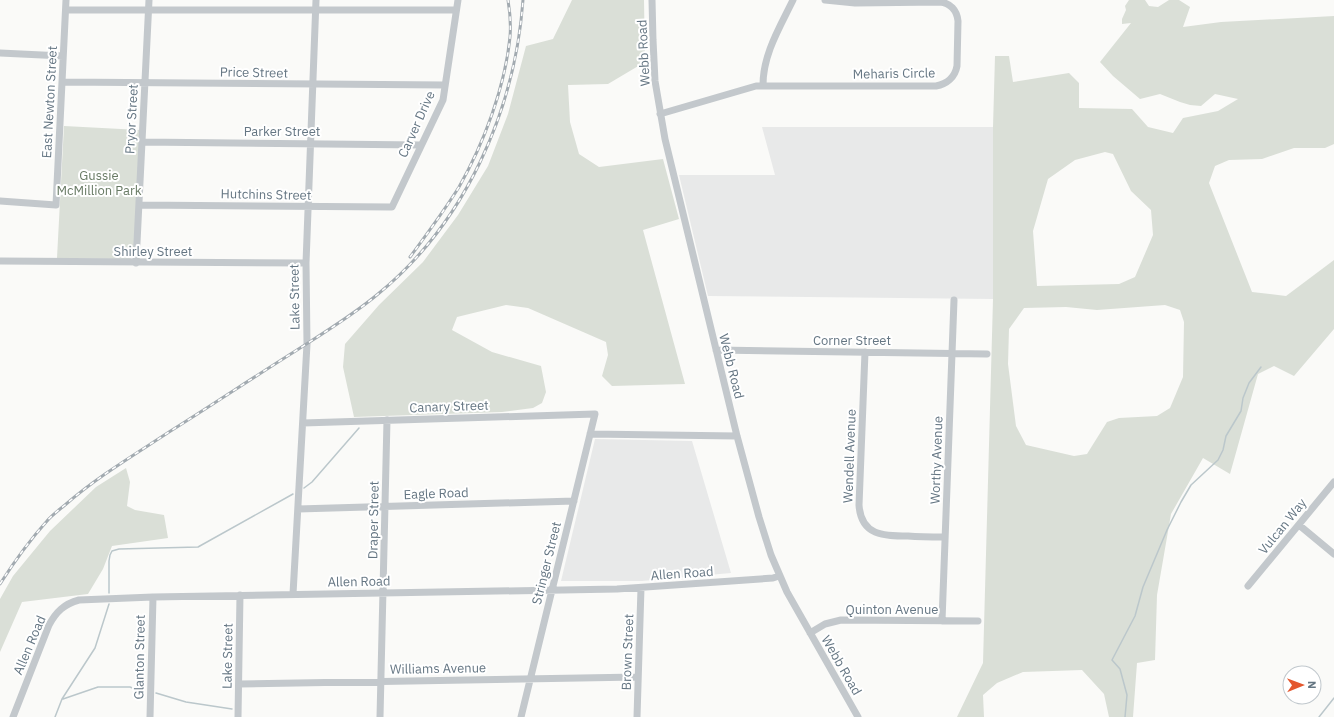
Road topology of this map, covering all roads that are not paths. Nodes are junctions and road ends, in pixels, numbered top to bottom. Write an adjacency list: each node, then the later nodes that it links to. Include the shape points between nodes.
1 (66, 0): 10 (street, East Newton Street)
2 (149, 0): 8 (street, Pryor Street)
3 (316, 0): 9 (street, Lake Street)
4 (458, 0): 11 (street, Carver Drive)
5 (652, 0): 19 (street, Webb Road, via 654,60)
6 (793, 0): 18 (street, via 768,53)
7 (825, 0): 18 (street, Meharis Circle, via 855,3 940,2 950,5 957,14 958,21 955,74 947,82 936,86)
8 (148, 9): 9 (street); 10 (street); 15 (street, Pryor Street)
9 (316, 9): 11 (street); 16 (street, Lake Street)
10 (66, 10): 13 (street, East Newton Street)
11 (456, 10): 17 (street, Carver Drive)
12 (0, 53): 13 (street)
13 (64, 56): 14 (street, East Newton Street)
14 (62, 82): 15 (street, Price Street); 23 (street, East Newton Street, via 56,205)
15 (145, 82): 16 (street, Price Street); 20 (street, Pryor Street)
16 (313, 85): 17 (street, Price Street); 21 (street, Lake Street)
17 (445, 85): 22 (street, Carver Drive, via 443,100)
18 (763, 85): 19 (street, Meharis Circle)
19 (660, 114): 31 (street, Webb Road)
20 (142, 142): 21 (street, Parker Street); 24 (street, Pryor Street)
21 (311, 143): 22 (street, Parker Street); 25 (street, Lake Street)
22 (421, 145): 26 (street, Carver Drive)
23 (0, 201)
24 (139, 205): 25 (street, Hutchins Street); 28 (street, Pryor Street)
25 (308, 207): 26 (street, Hutchins Street); 29 (street, Lake Street)
26 (392, 207)
27 (0, 261): 28 (street, Shirley Street)
28 (136, 263): 29 (street, Shirley Street)
29 (306, 264): 37 (street, Lake Street, via 307,344)
30 (954, 300): 33 (street, Worthy Avenue)
31 (716, 350): 32 (street, Corner Street); 39 (street, Webb Road)
32 (865, 352): 33 (street, Corner Street); 45 (street, Wendell Avenue, via 859,505 862,518 870,529 882,535)
33 (952, 353): 34 (street, Corner Street); 45 (street, Worthy Avenue)
34 (987, 354)
35 (595, 414): 36 (street, Canary Street); 38 (street, Stringer Street)
36 (387, 420): 37 (street, Canary Street); 42 (street, Draper Street)
37 (303, 423): 43 (street, Lake Street)
38 (590, 434): 39 (street); 41 (street, Stringer Street)
39 (737, 436): 47 (street, Webb Road, via 759,517)
40 (1334, 482): 44 (street, Vulcan Way)
41 (574, 501): 42 (street, Eagle Road); 50 (street, Stringer Street)
42 (385, 507): 43 (street, Eagle Road); 51 (street, Draper Street)
43 (298, 509): 52 (street, Lake Street)
44 (1298, 525): 46 (street); 48 (street, Vulcan Way)
45 (945, 537): 55 (street, Worthy Avenue)
46 (1334, 554)
47 (779, 576): 49 (street, Allen Road); 57 (street, Webb Road)
48 (1248, 586)
49 (641, 588): 50 (street, Allen Road); 58 (street, Brown Street)
50 (552, 589): 51 (street, Allen Road); 59 (street, Stringer Street)
51 (383, 592): 52 (street, Allen Road); 60 (street, Draper Street)
52 (293, 594): 53 (street, Allen Road)
53 (240, 595): 54 (street, Allen Road); 61 (street, Lake Street)
54 (153, 597): 62 (street, Allen Road, via 88,599 70,602 64,606 49,625); 63 (street, Glanton Street)
55 (942, 621): 56 (street, Quinton Avenue); 57 (street, Quinton Avenue, via 841,620 825,624)
56 (978, 622)
57 (810, 633): 68 (street, Webb Road)
58 (638, 677): 59 (street, Williams Avenue); 67 (street, Brown Street)
59 (530, 678): 60 (street, Williams Avenue); 66 (street, Stringer Street)
60 (381, 682): 61 (street, Williams Avenue); 65 (street, Draper Street)
61 (239, 684): 64 (street, Lake Street)
62 (13, 717)
63 (150, 717)
64 (238, 717)
65 (380, 717)
66 (521, 717)
67 (637, 717)
68 (858, 717)

